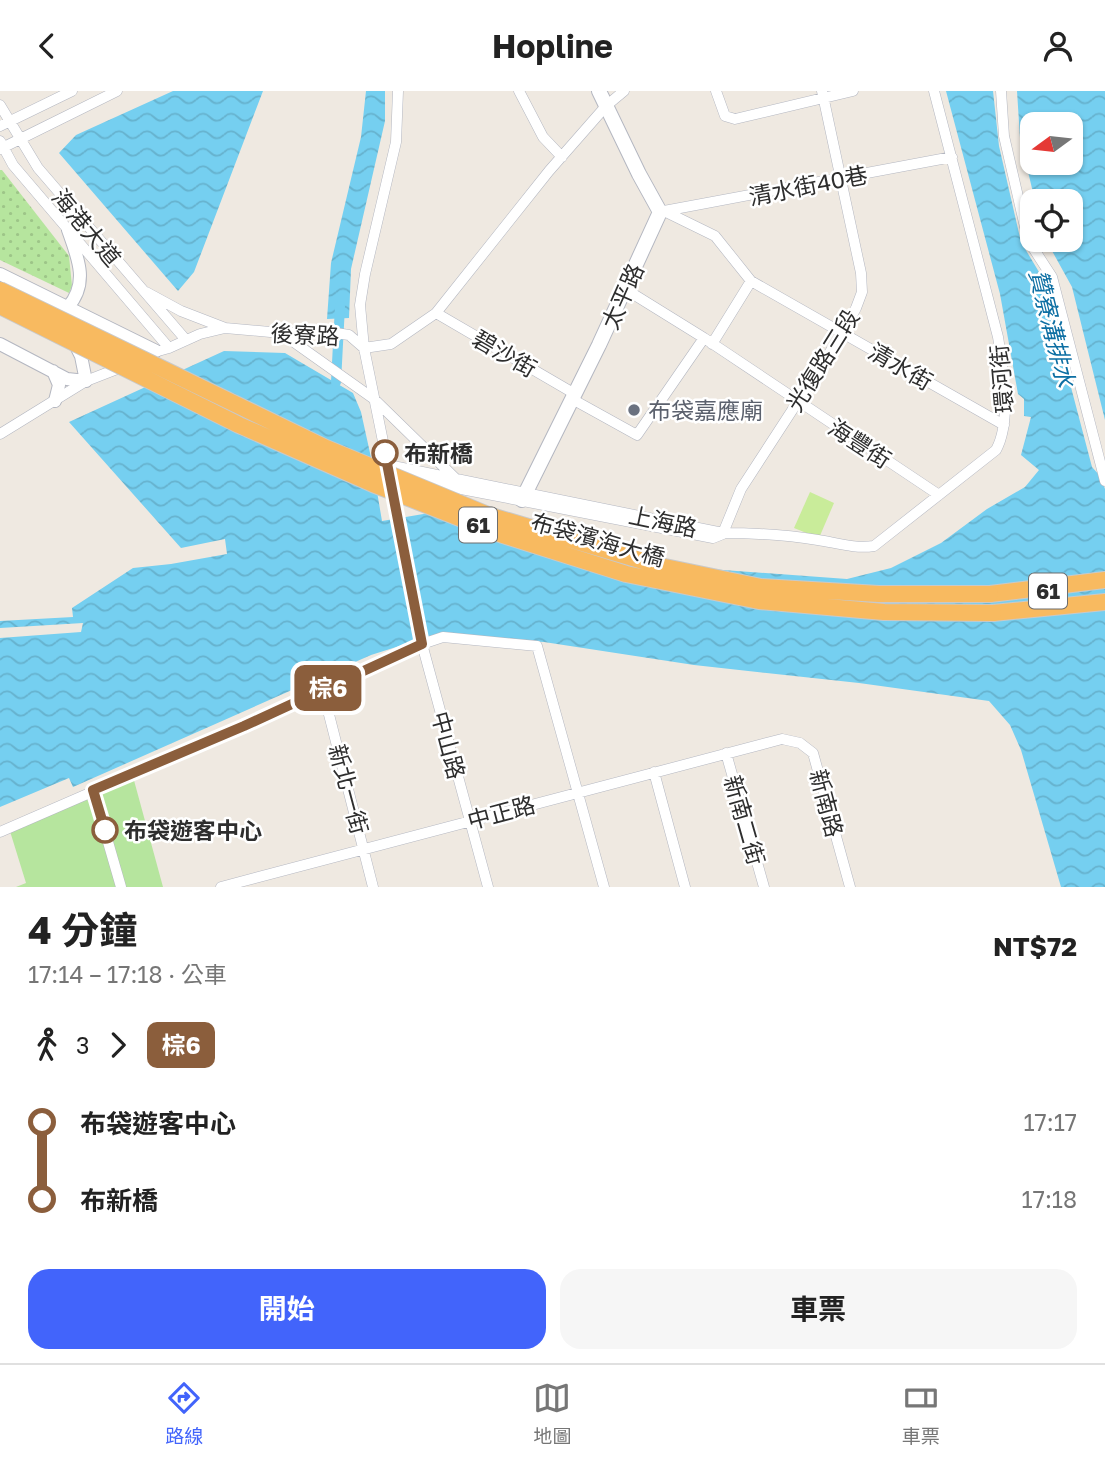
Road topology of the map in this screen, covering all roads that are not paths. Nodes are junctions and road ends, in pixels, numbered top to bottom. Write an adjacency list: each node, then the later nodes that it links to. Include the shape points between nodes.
1 (72, 91): 14 (street)
2 (117, 91): 15 (street)
3 (398, 91): 37 (street, via 397,142 360,305)
4 (519, 91): 17 (street, via 542,137)
5 (599, 91): 13 (main road, 太平路)
6 (624, 91): 13 (street, 後寮路)
7 (716, 91): 11 (street, via 725,116 734,119)
8 (853, 91): 11 (street)
9 (934, 91): 18 (street, 環河街)
10 (1001, 91): 49 (street, via 1003,135 1028,240 1052,277)
11 (823, 95): 19 (street, 光復路三段)
12 (0, 105): 14 (street, 海港大道)
13 (606, 106): 17 (street, 後寮路); 25 (main road, 太平路, via 660,212)
14 (5, 124): 15 (street, 海港大道)
15 (20, 139): 16 (street); 24 (street, 海港大道, via 38,168)
16 (1, 146): 21 (street, 海港大道)
17 (562, 157): 30 (street, 後寮路)
18 (952, 157): 19 (street, 清水街40巷); 45 (street, 環河街, via 998,337)
19 (841, 179): 20 (street, 清水街40巷); 32 (street, 光復路三段, via 862,292)
20 (664, 211): 23 (street, 清水街, via 715,236)
21 (68, 230): 29 (street, via 80,264 78,295); 38 (street, 海港大道)
22 (0, 274): 27 (street)
23 (751, 281): 32 (street, 清水街); 35 (street)
24 (140, 288): 31 (street); 34 (street, 海港大道)
25 (625, 289): 35 (street, 海豐街); 41 (main road, 太平路)
26 (0, 290): 55 (highway, 布袋濱海大橋 / 61, bridge, via 326,448 488,515 660,566 761,587)
27 (42, 295): 29 (street); 40 (street, via 56,310 81,356)
28 (0, 306): 58 (highway, 布袋濱海大橋 / 61, bridge, via 239,425 373,484 503,535 626,574 759,601 884,612)
29 (68, 307): 38 (street)
30 (436, 313): 37 (street, 後寮路, via 391,345); 41 (street, 碧沙街)
31 (225, 328): 33 (street, 後寮路); 34 (street, 後寮路)
32 (843, 332): 44 (street, 光復路三段); 45 (street, 清水街)
33 (281, 333): 37 (street, 後寮路, via 349,335); 42 (street)
34 (186, 340): 38 (street, 後寮路)
35 (708, 341): 41 (street, 碧沙街, via 637,435); 44 (street, 海豐街)
36 (0, 344): 39 (street)
37 (364, 348): 42 (street)
38 (162, 349): 40 (street, 後寮路)
39 (53, 371): 40 (street, via 67,379); 43 (street, via 59,385)
40 (86, 381): 43 (street, 後寮路)
41 (573, 397): 51 (main road, 太平路)
42 (374, 399): 47 (street); 48 (street)
43 (55, 401): 46 (street, 後寮路)
44 (797, 401): 50 (street, 海豐街); 52 (street, 光復路三段, via 741,489)
45 (1004, 425): 50 (street, 環河街, via 996,450)
46 (0, 434)
47 (388, 465): 48 (street, 上海路); 51 (street, 上海路, via 432,482); 59 (street)
48 (455, 478): 51 (street, 上海路)
49 (1105, 481)
50 (939, 495): 52 (street, 環河街, via 874,546)
51 (524, 496): 52 (street, 上海路)
52 (723, 533)
53 (1105, 580): 55 (highway)
54 (1105, 588): 55 (highway, 布袋濱海大橋 / 61)
55 (990, 594)
56 (1105, 602): 58 (highway, 布袋濱海大橋 / 61)
57 (1105, 609): 58 (highway)
58 (993, 613)
59 (422, 644): 60 (street); 65 (street, via 443,637 537,646); 66 (street, 中山路)
60 (323, 691): 64 (street); 68 (street, 新北一街)
61 (782, 739): 62 (street, 中正路); 76 (street, 新南路, via 800,743 813,753)
62 (726, 753): 63 (street, 中正路); 75 (street, 新南二街)
63 (653, 772): 65 (street, 中正路); 74 (street)
64 (93, 790): 67 (street); 69 (street)
65 (579, 792): 66 (street, 中正路); 73 (street)
66 (470, 820): 68 (street, 中正路); 72 (street, 中山路)
67 (0, 832)
68 (364, 848): 70 (street, 中正路); 71 (street, 新北一街)
69 (121, 887)
70 (221, 887)
71 (373, 887)
72 (488, 887)
73 (604, 887)
74 (685, 887)
75 (764, 887)
76 (850, 887)

